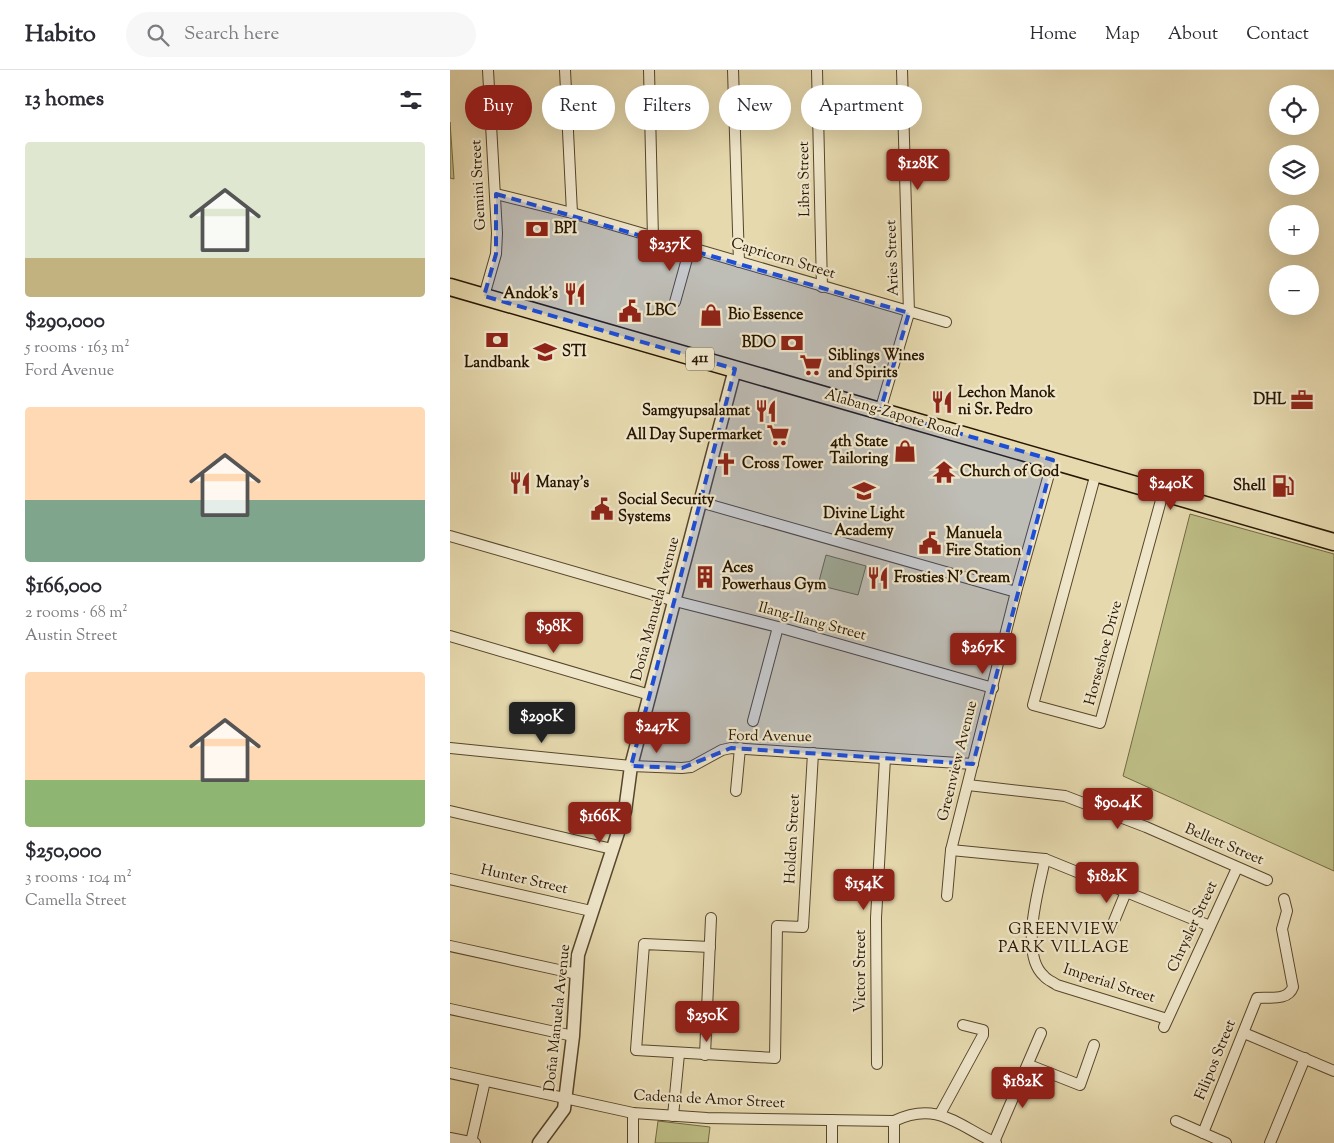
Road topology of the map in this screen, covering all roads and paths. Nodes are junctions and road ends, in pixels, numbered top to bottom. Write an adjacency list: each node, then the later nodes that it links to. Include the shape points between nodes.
1 (488, 70): 7 (street, Gemini Street)
2 (565, 70): 8 (street)
3 (649, 70): 9 (street)
4 (733, 70): 11 (street)
5 (817, 70): 13 (street, Libra Street)
6 (902, 70): 16 (street, Aries Street)
7 (496, 194): 8 (street, Capricorn Street); 14 (street, Gemini Street, via 496,254)
8 (572, 213): 9 (street, Capricorn Street)
9 (653, 238): 10 (street, Capricorn Street)
10 (690, 248): 11 (street, Capricorn Street); 15 (street)
11 (739, 262): 13 (street, Capricorn Street)
12 (450, 287): 14 (highway, Alabang-Zapote Road / 411)
13 (822, 287): 16 (street, Capricorn Street)
14 (484, 296): 18 (highway, Alabang-Zapote Road / 411)
15 (675, 302)
16 (909, 313): 17 (street, Capricorn Street); 19 (street, Aries Street)
17 (946, 322)
18 (735, 369): 19 (highway, Alabang-Zapote Road / 411); 23 (street, Doña Manuela Avenue)
19 (880, 411): 20 (highway, Alabang-Zapote Road / 411)
20 (1053, 460): 21 (highway, Alabang-Zapote Road / 411); 26 (street, Greenview Avenue)
21 (1096, 473): 22 (highway, Alabang-Zapote Road / 411); 22 (street, Horseshoe Drive, via 1032,705 1100,724)
22 (1163, 492): 25 (highway, Alabang-Zapote Road / 411)
23 (700, 502): 26 (street); 27 (street, Doña Manuela Avenue)
24 (450, 536): 27 (street, Ilang-Ilang Street)
25 (1334, 542)
26 (1016, 592): 30 (street, Greenview Avenue)
27 (675, 601): 28 (street, Ilang-Ilang Street); 31 (street, Doña Manuela Avenue)
28 (778, 627): 30 (street, Ilang-Ilang Street); 32 (street)
29 (450, 636): 31 (street)
30 (992, 688): 37 (street, Greenview Avenue)
31 (650, 695): 38 (street, Doña Manuela Avenue)
32 (753, 721)
33 (450, 748): 38 (street, Ford Avenue)
34 (740, 748): 35 (street, Ford Avenue); 38 (street, Ford Avenue, via 722,750 682,768); 40 (street)
35 (813, 753): 36 (street, Ford Avenue); 66 (street, Holden Street, via 803,927 777,926 775,1058)
36 (885, 758): 37 (street, Ford Avenue); 68 (street, Victor Street, via 876,918)
37 (973, 764): 39 (street, Greenview Avenue)
38 (631, 766): 42 (street, Doña Manuela Avenue, via 625,811)
39 (968, 785): 43 (street, Greenview Avenue); 45 (street, Bellett Street, via 1066,796)
40 (736, 791)
41 (450, 811): 42 (street)
42 (612, 849): 51 (street, Doña Manuela Avenue)
43 (951, 850): 44 (street); 49 (street, Greenview Avenue)
44 (1044, 859): 48 (street); 59 (street, Imperial Street, via 1032,940 1034,961 1042,976 1057,985)
45 (1237, 868): 47 (street, Bellett Street); 54 (street, Chrysler Street)
46 (450, 878): 51 (street, Hunter Street)
47 (1267, 880)
48 (1126, 892): 53 (street); 54 (street)
49 (948, 896)
50 (1284, 899): 61 (street, Filipos Street, via 1287,911 1282,929 1293,987 1285,997 1257,998)
51 (591, 911): 57 (street, Doña Manuela Avenue, via 581,942)
52 (711, 918): 56 (street)
53 (1112, 926)
54 (1210, 926): 59 (street, Chrysler Street)
55 (450, 946): 57 (street)
56 (710, 947): 65 (street, via 644,944 636,1050); 66 (street)
57 (577, 974): 63 (street, Doña Manuela Avenue)
58 (450, 1009): 63 (street)
59 (1165, 1023)
60 (963, 1025): 75 (street, via 980,1027 983,1035)
61 (1244, 1032): 67 (street); 80 (street, Filipos Street)
62 (1041, 1033): 69 (street)
63 (573, 1036): 73 (street, Doña Manuela Avenue)
64 (1094, 1045): 69 (street, via 1080,1085)
65 (679, 1054): 66 (street); 76 (street)
66 (705, 1055)
67 (1305, 1058): 70 (street); 89 (street)
68 (877, 1064)
69 (1029, 1065): 87 (street)
70 (1334, 1071)
71 (450, 1073): 72 (street, Cadena de Amor Street)
72 (485, 1080): 73 (street, Cadena de Amor Street); 82 (street)
73 (567, 1098): 74 (street, Cadena de Amor Street); 83 (street, Doña Manuela Avenue, via 564,1109)
74 (633, 1113): 76 (street, Cadena de Amor Street); 84 (street)
75 (940, 1114): 78 (street, Cadena de Amor Street, via 912,1114); 87 (street)
76 (673, 1116): 77 (street, Cadena de Amor Street)
77 (832, 1120): 78 (street, Cadena de Amor Street); 85 (street)
78 (894, 1121): 86 (street)
79 (1176, 1121): 80 (street)
80 (1203, 1133): 88 (street)
81 (450, 1138): 82 (street)
82 (473, 1143)
83 (539, 1143)
84 (633, 1143)
85 (832, 1143)
86 (894, 1143)
87 (995, 1143)
88 (1226, 1143)
89 (1270, 1143)

